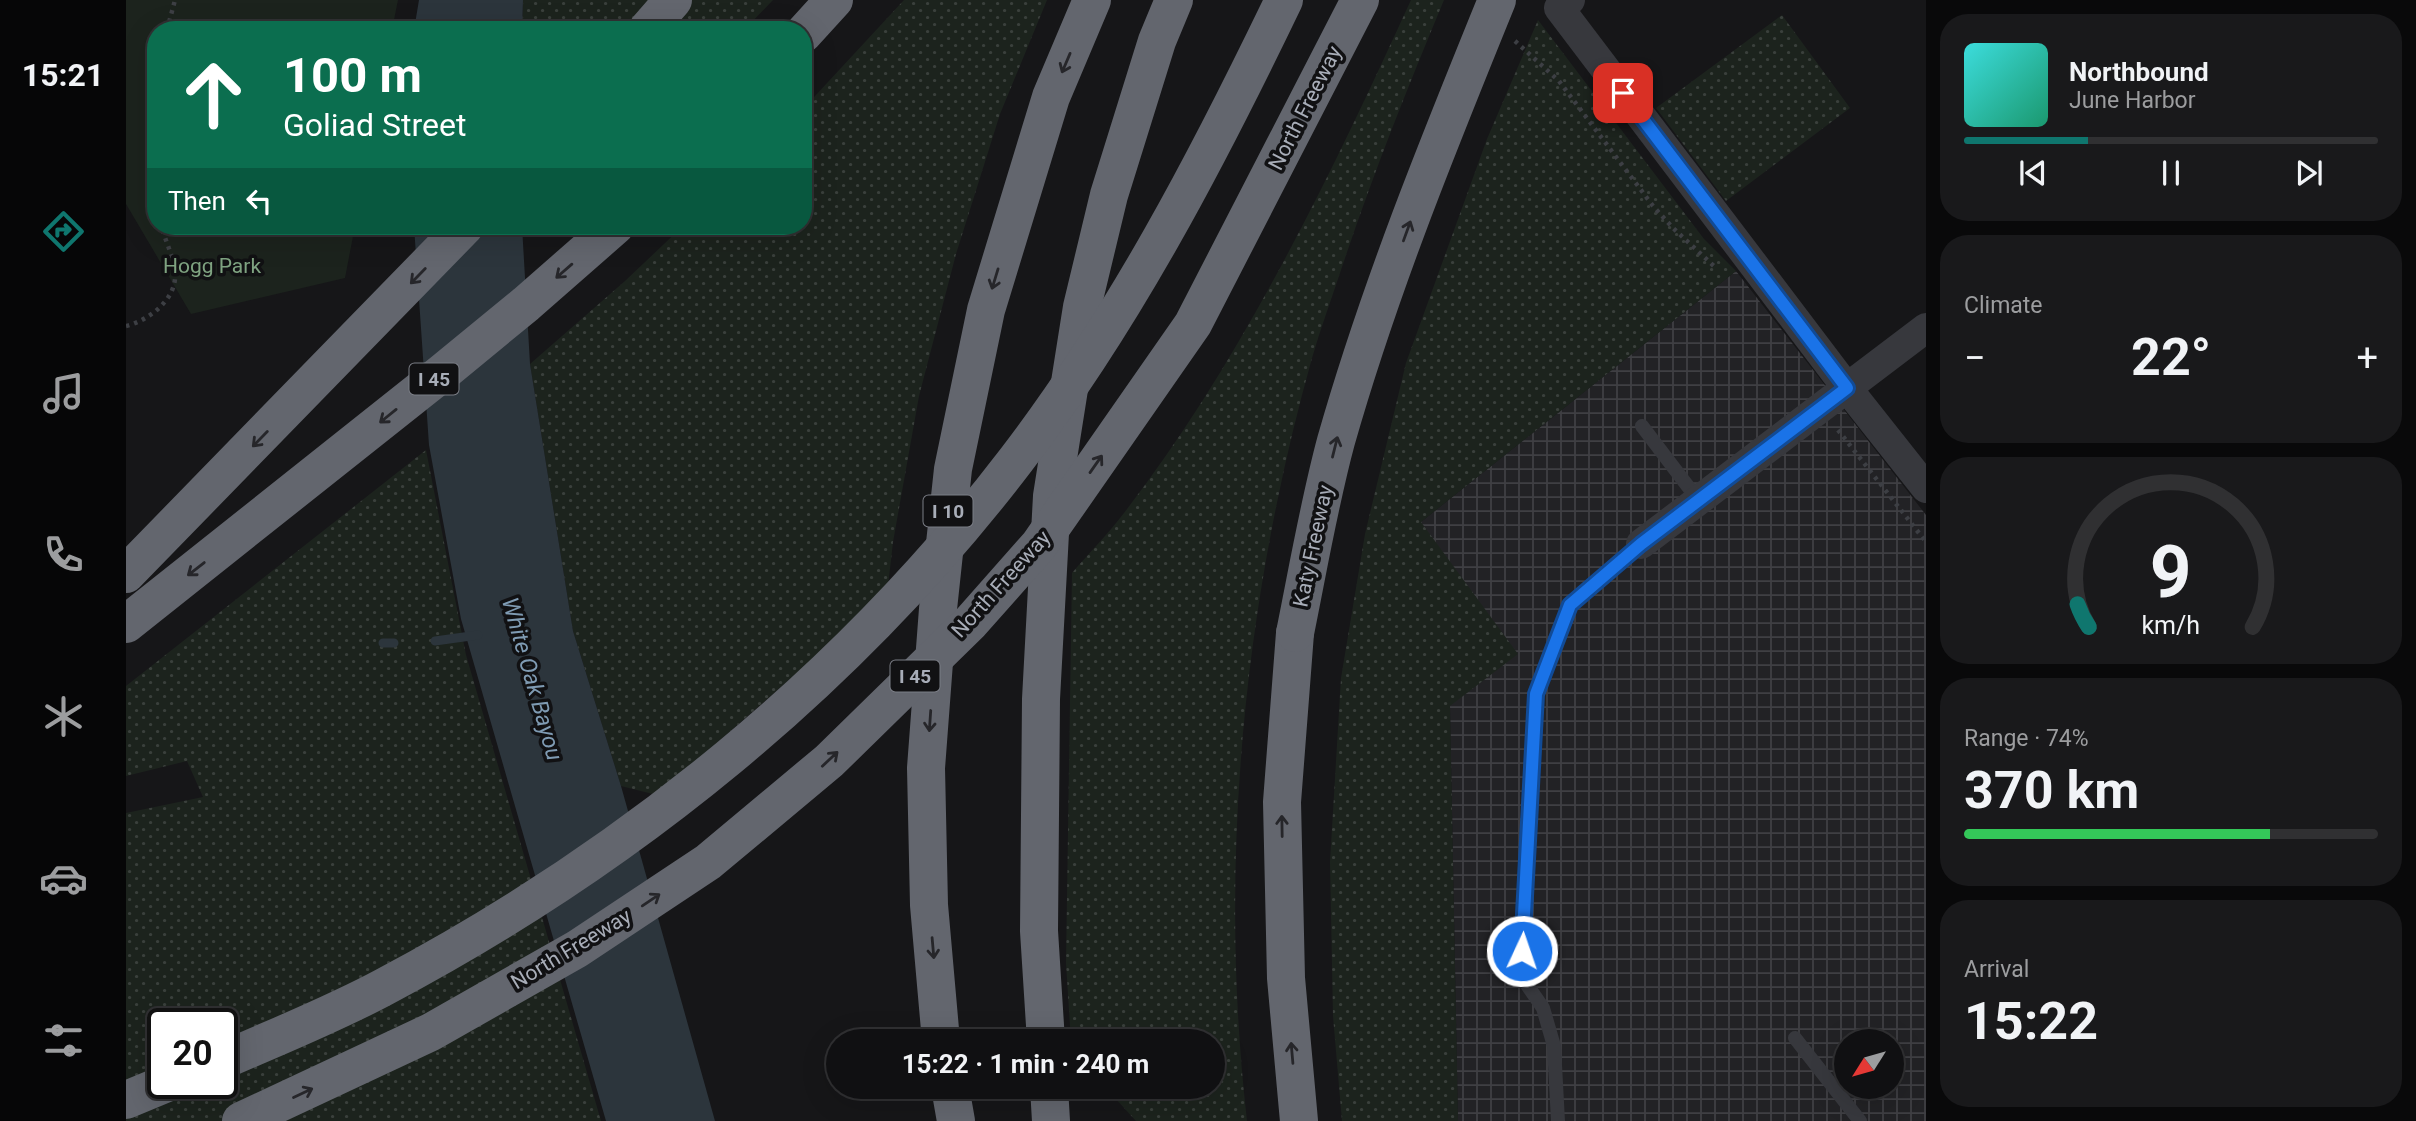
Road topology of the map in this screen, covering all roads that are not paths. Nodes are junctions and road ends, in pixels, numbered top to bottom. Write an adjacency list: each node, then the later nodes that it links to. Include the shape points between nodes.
1 (673, 0): 9 (highway)
2 (834, 0): 10 (highway)
3 (1092, 0): 21 (highway, I 10, one-way to 21, via 1051,97 986,310 953,469 926,768 929,905)
4 (1174, 0): 22 (highway, bridge, via 1109,194 1082,307 1052,496 1041,699 1039,931)
5 (1284, 0): 24 (highway, bridge, via 1172,220 1094,350 1016,461 931,563 852,645 692,788 536,898 381,989)
6 (1360, 0): 31 (highway, North Freeway / I 45, one-way to 6, bridge, via 431,1032 577,949 708,862 829,761 970,623 1039,545 1193,324)
7 (1497, 0): 34 (highway, Katy Freeway, one-way to 7, bridge, via 1286,978 1282,815 1295,633 1336,443 1362,356)
8 (1564, 4): 14 (street)
9 (655, 21)
10 (812, 24)
11 (456, 235): 19 (highway, one-way to 19)
12 (604, 235): 20 (highway, I 45, one-way to 20, via 484,338)
13 (1926, 328): 14 (street)
14 (1847, 388): 16 (street); 17 (street)
15 (1642, 426): 17 (lane)
16 (1926, 488)
17 (1699, 501): 18 (street)
18 (1638, 548): 35 (lane, via 1570,605 1536,694 1521,976 1544,1008 1554,1046)
19 (126, 574)
20 (126, 624)
21 (940, 1029)
22 (1045, 1029)
23 (1795, 1038): 36 (lane)
24 (238, 1054)
25 (147, 1091): 28 (highway)
26 (952, 1099): 32 (highway)
27 (1050, 1099): 33 (highway)
28 (126, 1100)
29 (126, 1107): 30 (highway)
30 (139, 1121)
31 (241, 1121)
32 (956, 1121)
33 (1051, 1121)
34 (1299, 1121)
35 (1558, 1121)
36 (1860, 1121)

